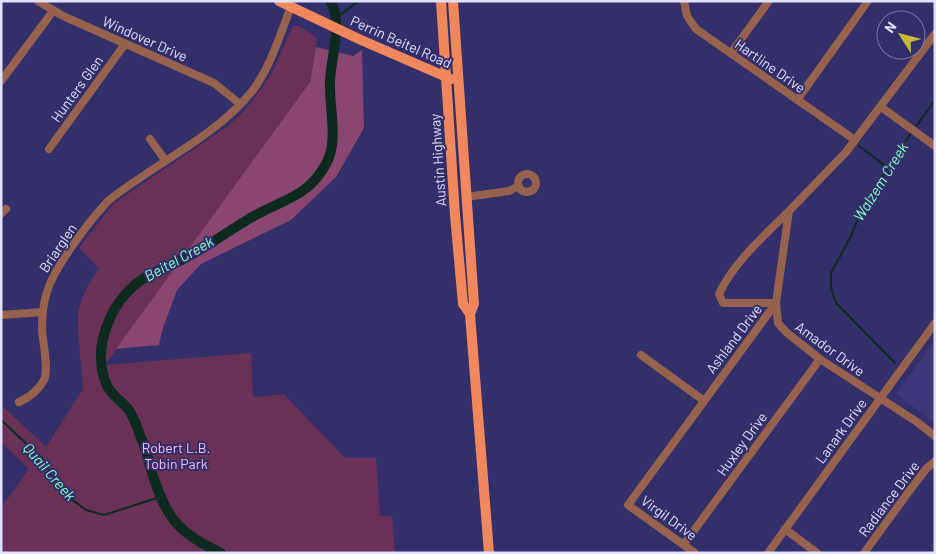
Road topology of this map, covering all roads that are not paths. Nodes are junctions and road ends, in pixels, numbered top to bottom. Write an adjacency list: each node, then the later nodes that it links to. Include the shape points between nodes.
1 (38, 1): 9 (street, Windover Drive)
2 (279, 1): 8 (main road, Perrin Beitel Road)
3 (441, 1): 11 (main road, Austin Highway)
4 (453, 1): 17 (main road, Austin Highway)
5 (684, 1): 13 (street, Hartline Drive, via 687,16 696,29)
6 (769, 1): 13 (street)
7 (868, 1): 18 (street)
8 (291, 7): 14 (main road, Perrin Beitel Road); 19 (street, Briarglen, via 262,76)
9 (53, 11): 12 (street, Windover Drive); 16 (street)
10 (935, 34): 20 (street)
11 (444, 42): 14 (main road, via 437,64); 15 (main road, Austin Highway)
12 (125, 44): 19 (street, Windover Drive, via 214,83); 24 (street, Hunters Glen)
13 (731, 54): 18 (street, Hartline Drive)
14 (423, 67): 15 (main road, Perrin Beitel Road)
15 (445, 76): 17 (main road, Perrin Beitel Road); 31 (main road, Austin Highway, via 463,304)
16 (1, 80)
17 (458, 82): 27 (main road, Austin Highway)
18 (797, 100): 22 (street, Hartline Drive)
19 (240, 104): 25 (street, Briarglen, via 221,122)
20 (881, 107): 22 (street); 23 (street)
21 (150, 139): 25 (street)
22 (855, 140): 28 (street)
23 (935, 146)
24 (49, 149)
25 (165, 160): 30 (street, Briarglen, via 119,192 99,211 53,277)
26 (519, 186): 27 (street, via 509,191)
27 (466, 197): 31 (main road, Austin Highway, via 474,304)
28 (789, 211): 29 (street, Ashland Drive); 29 (street, via 755,245 719,294 723,303)
29 (776, 303): 35 (street, Amador Drive, via 778,323); 37 (street, Ashland Drive)
30 (43, 312): 32 (street); 38 (street, Briarglen, via 44,379 34,394)
31 (470, 314): 44 (main road, Austin Highway)
32 (1, 316)
33 (935, 324): 36 (street, Lanark Drive)
34 (641, 356): 37 (street)
35 (820, 359): 36 (street, Amador Drive); 43 (street, Huxley Drive)
36 (880, 399): 39 (street, Amador Drive); 42 (street, Lanark Drive)
37 (703, 400): 41 (street, Ashland Drive)
38 (19, 402)
39 (935, 436)
40 (935, 461): 48 (street, Radiance Drive)
41 (628, 504): 43 (street, Virgil Drive)
42 (785, 529): 46 (street, Lanark Drive); 47 (street)
43 (684, 544): 45 (street, Virgil Drive)
44 (489, 553)
45 (695, 553)
46 (768, 553)
47 (818, 553)
48 (864, 553)

